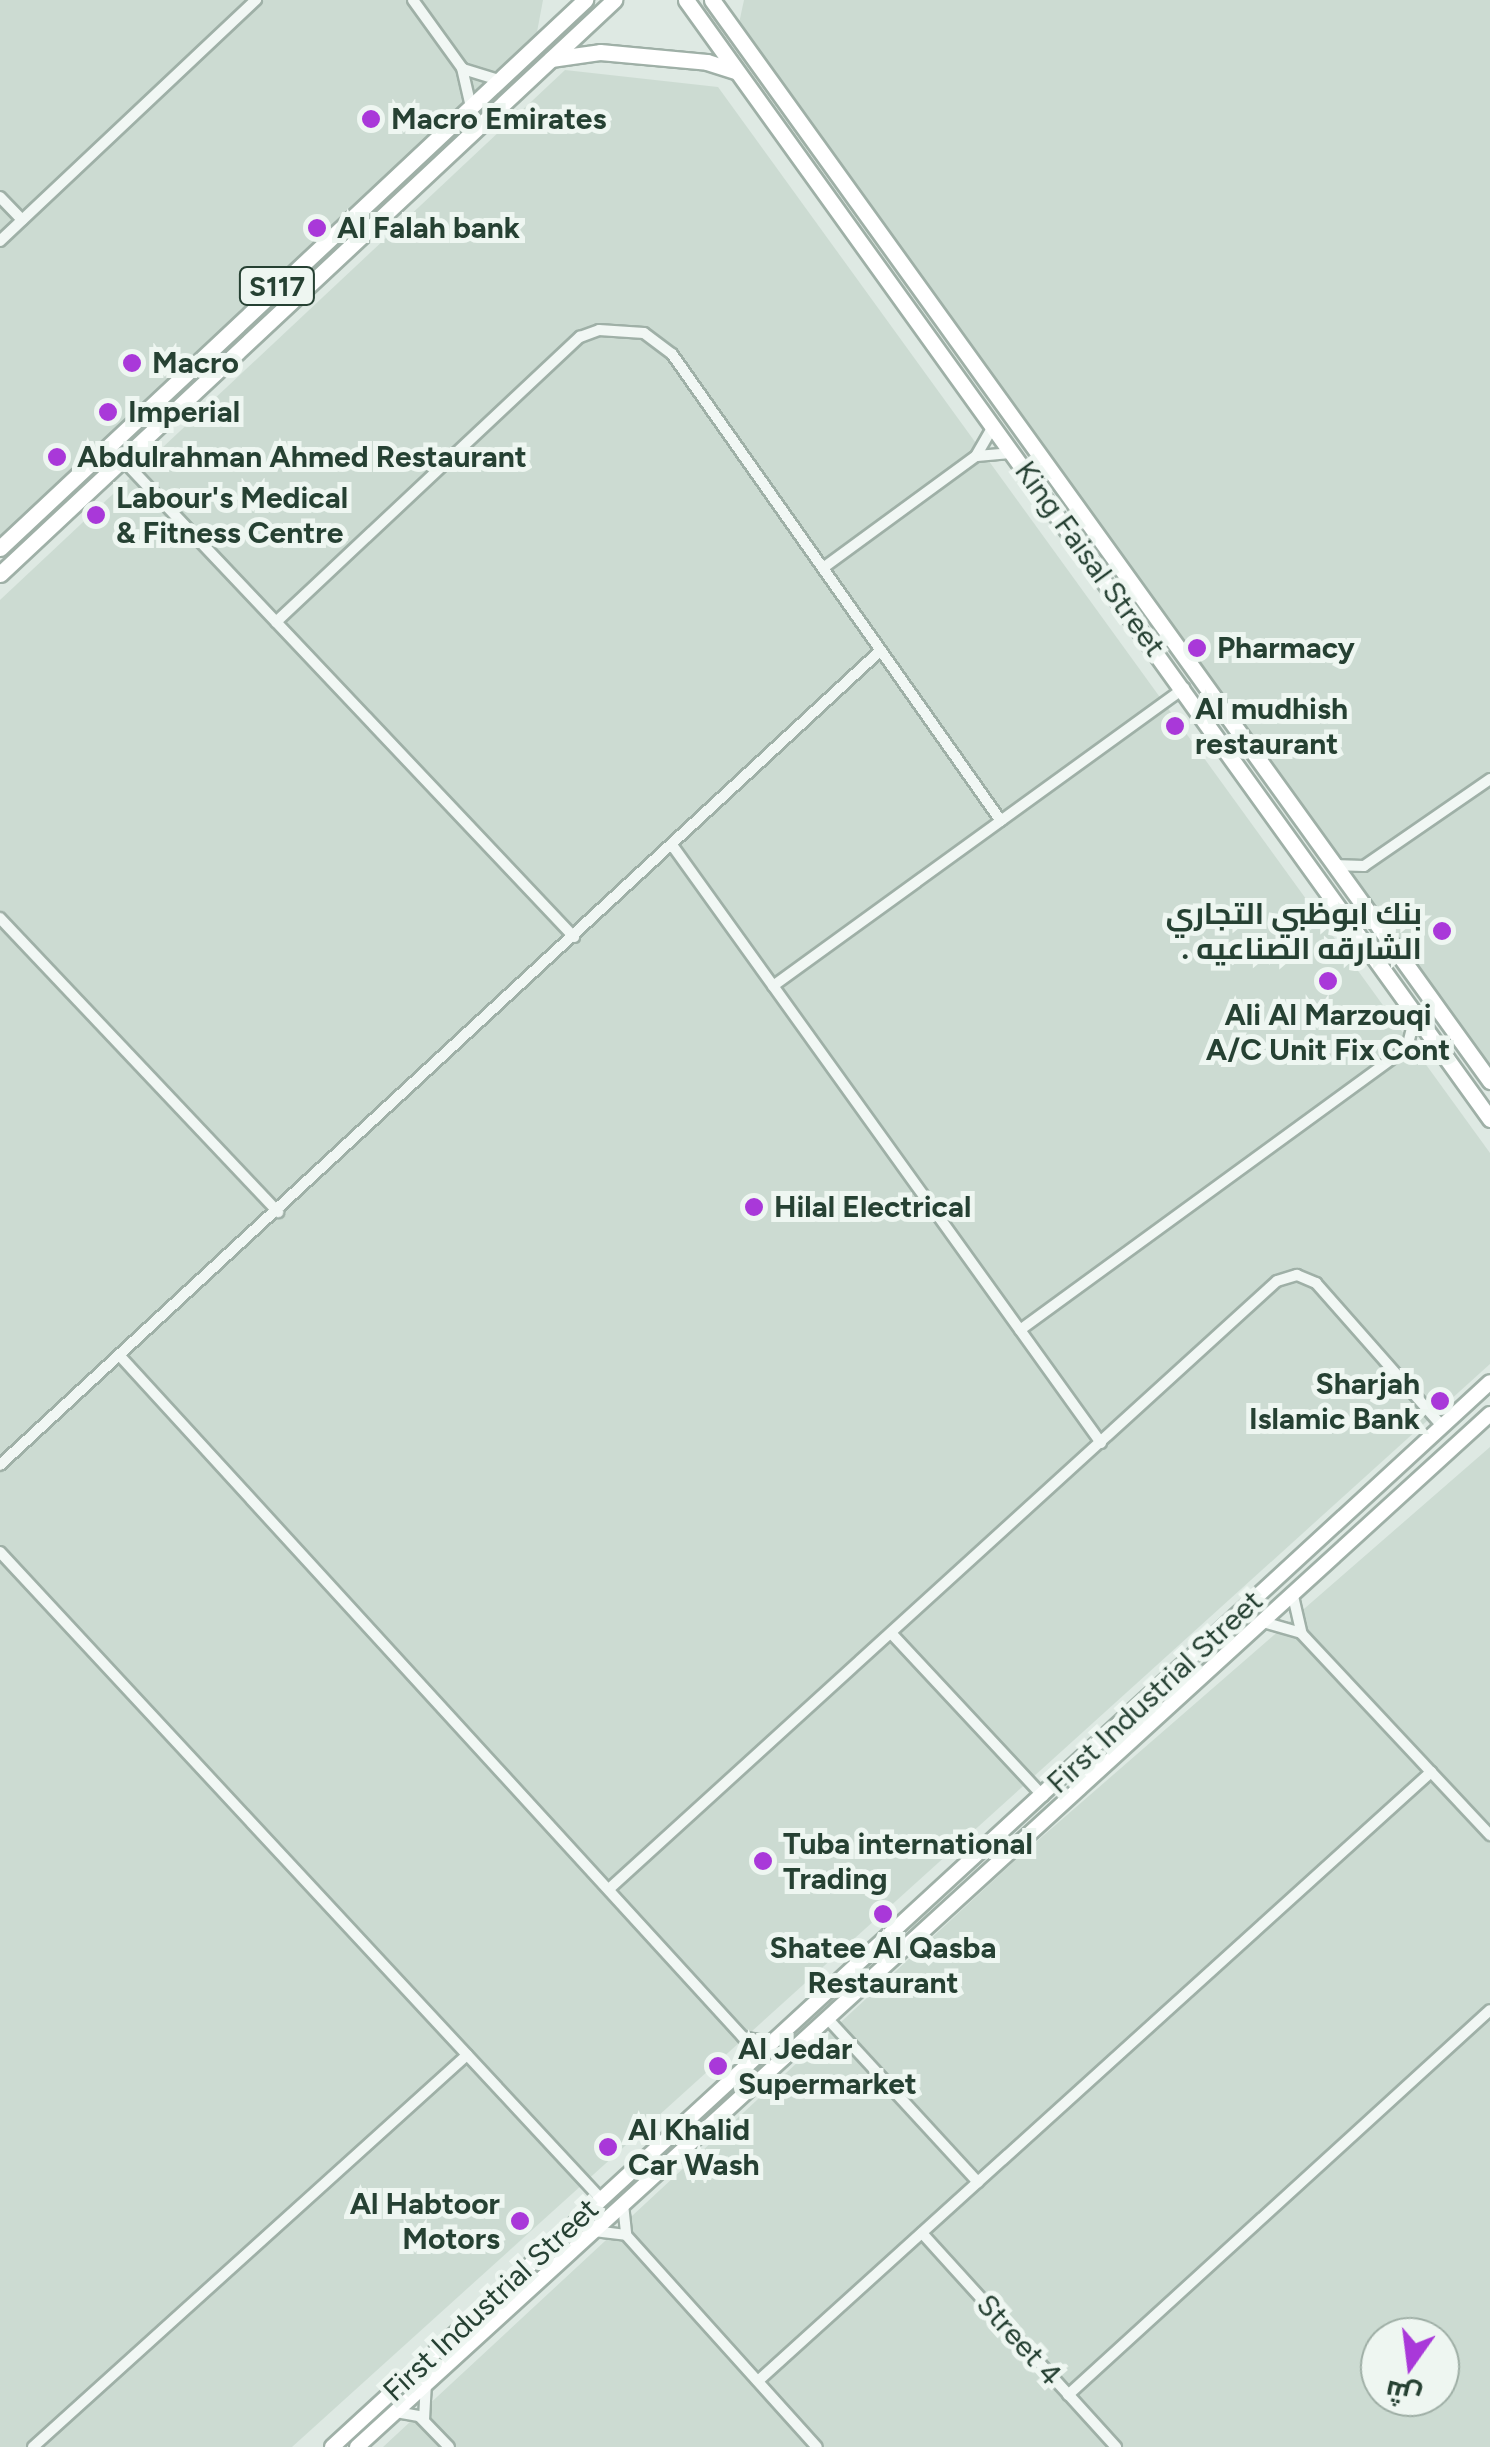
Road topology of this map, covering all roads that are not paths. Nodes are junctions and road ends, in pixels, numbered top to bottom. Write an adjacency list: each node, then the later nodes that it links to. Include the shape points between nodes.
1 (256, 0): 17 (street)
2 (414, 0): 12 (street)
3 (560, 0): 10 (main road)
4 (585, 0): 10 (main road, S117)
5 (614, 0): 11 (main road, S117)
6 (686, 0): 13 (main road, King Faisal Street)
7 (712, 0): 9 (main road, King Faisal Street)
8 (731, 0): 9 (main road)
9 (728, 24): 32 (main road, King Faisal Street)
10 (555, 26): 14 (main road, S117)
11 (547, 60): 13 (main road, via 600,52 707,62); 22 (main road, S117)
12 (462, 68): 14 (street); 15 (street)
13 (737, 72): 19 (main road, King Faisal Street)
14 (496, 79): 15 (main road, S117)
15 (470, 103): 23 (main road, S117)
16 (0, 198): 17 (street)
17 (22, 220): 18 (street)
18 (0, 240)
19 (993, 426): 20 (main road, King Faisal Street); 21 (street)
20 (1013, 453): 21 (street); 28 (main road, King Faisal Street)
21 (976, 456): 24 (street)
22 (122, 458): 25 (main road, S117); 26 (street)
23 (0, 548)
24 (823, 568): 26 (street, via 666,347 636,331 600,330 574,341); 27 (street)
25 (0, 574)
26 (276, 622): 36 (street)
27 (881, 650): 30 (street); 31 (street)
28 (1184, 688): 30 (street); 38 (main road, King Faisal Street)
29 (1490, 779): 33 (street)
30 (1002, 821): 37 (street)
31 (672, 845): 36 (street); 37 (street)
32 (1328, 863): 33 (street); 34 (main road, King Faisal Street)
33 (1364, 866): 34 (street)
34 (1356, 901): 41 (main road, King Faisal Street)
35 (0, 918): 43 (street)
36 (574, 937): 43 (street)
37 (773, 986): 44 (street)
38 (1415, 1015): 39 (street); 40 (main road, King Faisal Street)
39 (1407, 1048): 40 (street); 44 (street)
40 (1439, 1048): 42 (main road, King Faisal Street)
41 (1490, 1080)
42 (1490, 1120)
43 (278, 1212): 45 (street)
44 (1020, 1330): 49 (street)
45 (120, 1356): 50 (street); 59 (street)
46 (1490, 1382): 48 (main road, First Industrial Street)
47 (1490, 1414): 52 (main road, First Industrial Street)
48 (1442, 1426): 49 (street, via 1316,1283 1297,1275 1277,1281); 57 (main road, First Industrial Street)
49 (1101, 1443): 54 (street)
50 (0, 1465)
51 (0, 1552): 64 (street)
52 (1293, 1596): 53 (main road, First Industrial Street); 55 (street)
53 (1264, 1622): 55 (street); 61 (main road, First Industrial Street)
54 (892, 1633): 57 (street); 59 (street)
55 (1301, 1633): 56 (street)
56 (1431, 1772): 58 (street); 66 (street)
57 (1042, 1796): 63 (main road, First Industrial Street)
58 (1490, 1836)
59 (609, 1889): 62 (street)
60 (1490, 2010): 74 (street)
61 (827, 2018): 66 (street); 68 (main road, First Industrial Street)
62 (743, 2036): 63 (street); 65 (street)
63 (775, 2043): 65 (main road, First Industrial Street)
64 (467, 2055): 67 (street); 77 (street)
65 (748, 2068): 67 (main road, First Industrial Street)
66 (978, 2182): 70 (street)
67 (601, 2199): 78 (main road, First Industrial Street)
68 (623, 2204): 69 (main road, First Industrial Street); 71 (street)
69 (594, 2231): 71 (street); 73 (main road, First Industrial Street)
70 (922, 2233): 72 (street); 74 (street, Street 4)
71 (626, 2235): 72 (street)
72 (758, 2381): 81 (street)
73 (427, 2384): 75 (main road, First Industrial Street); 76 (street)
74 (1068, 2394): 82 (street, Street 4)
75 (396, 2412): 76 (street); 79 (main road, First Industrial Street)
76 (424, 2420): 80 (street)
77 (33, 2447)
78 (332, 2447)
79 (357, 2447)
80 (449, 2447)
81 (818, 2447)
82 (1116, 2447)

